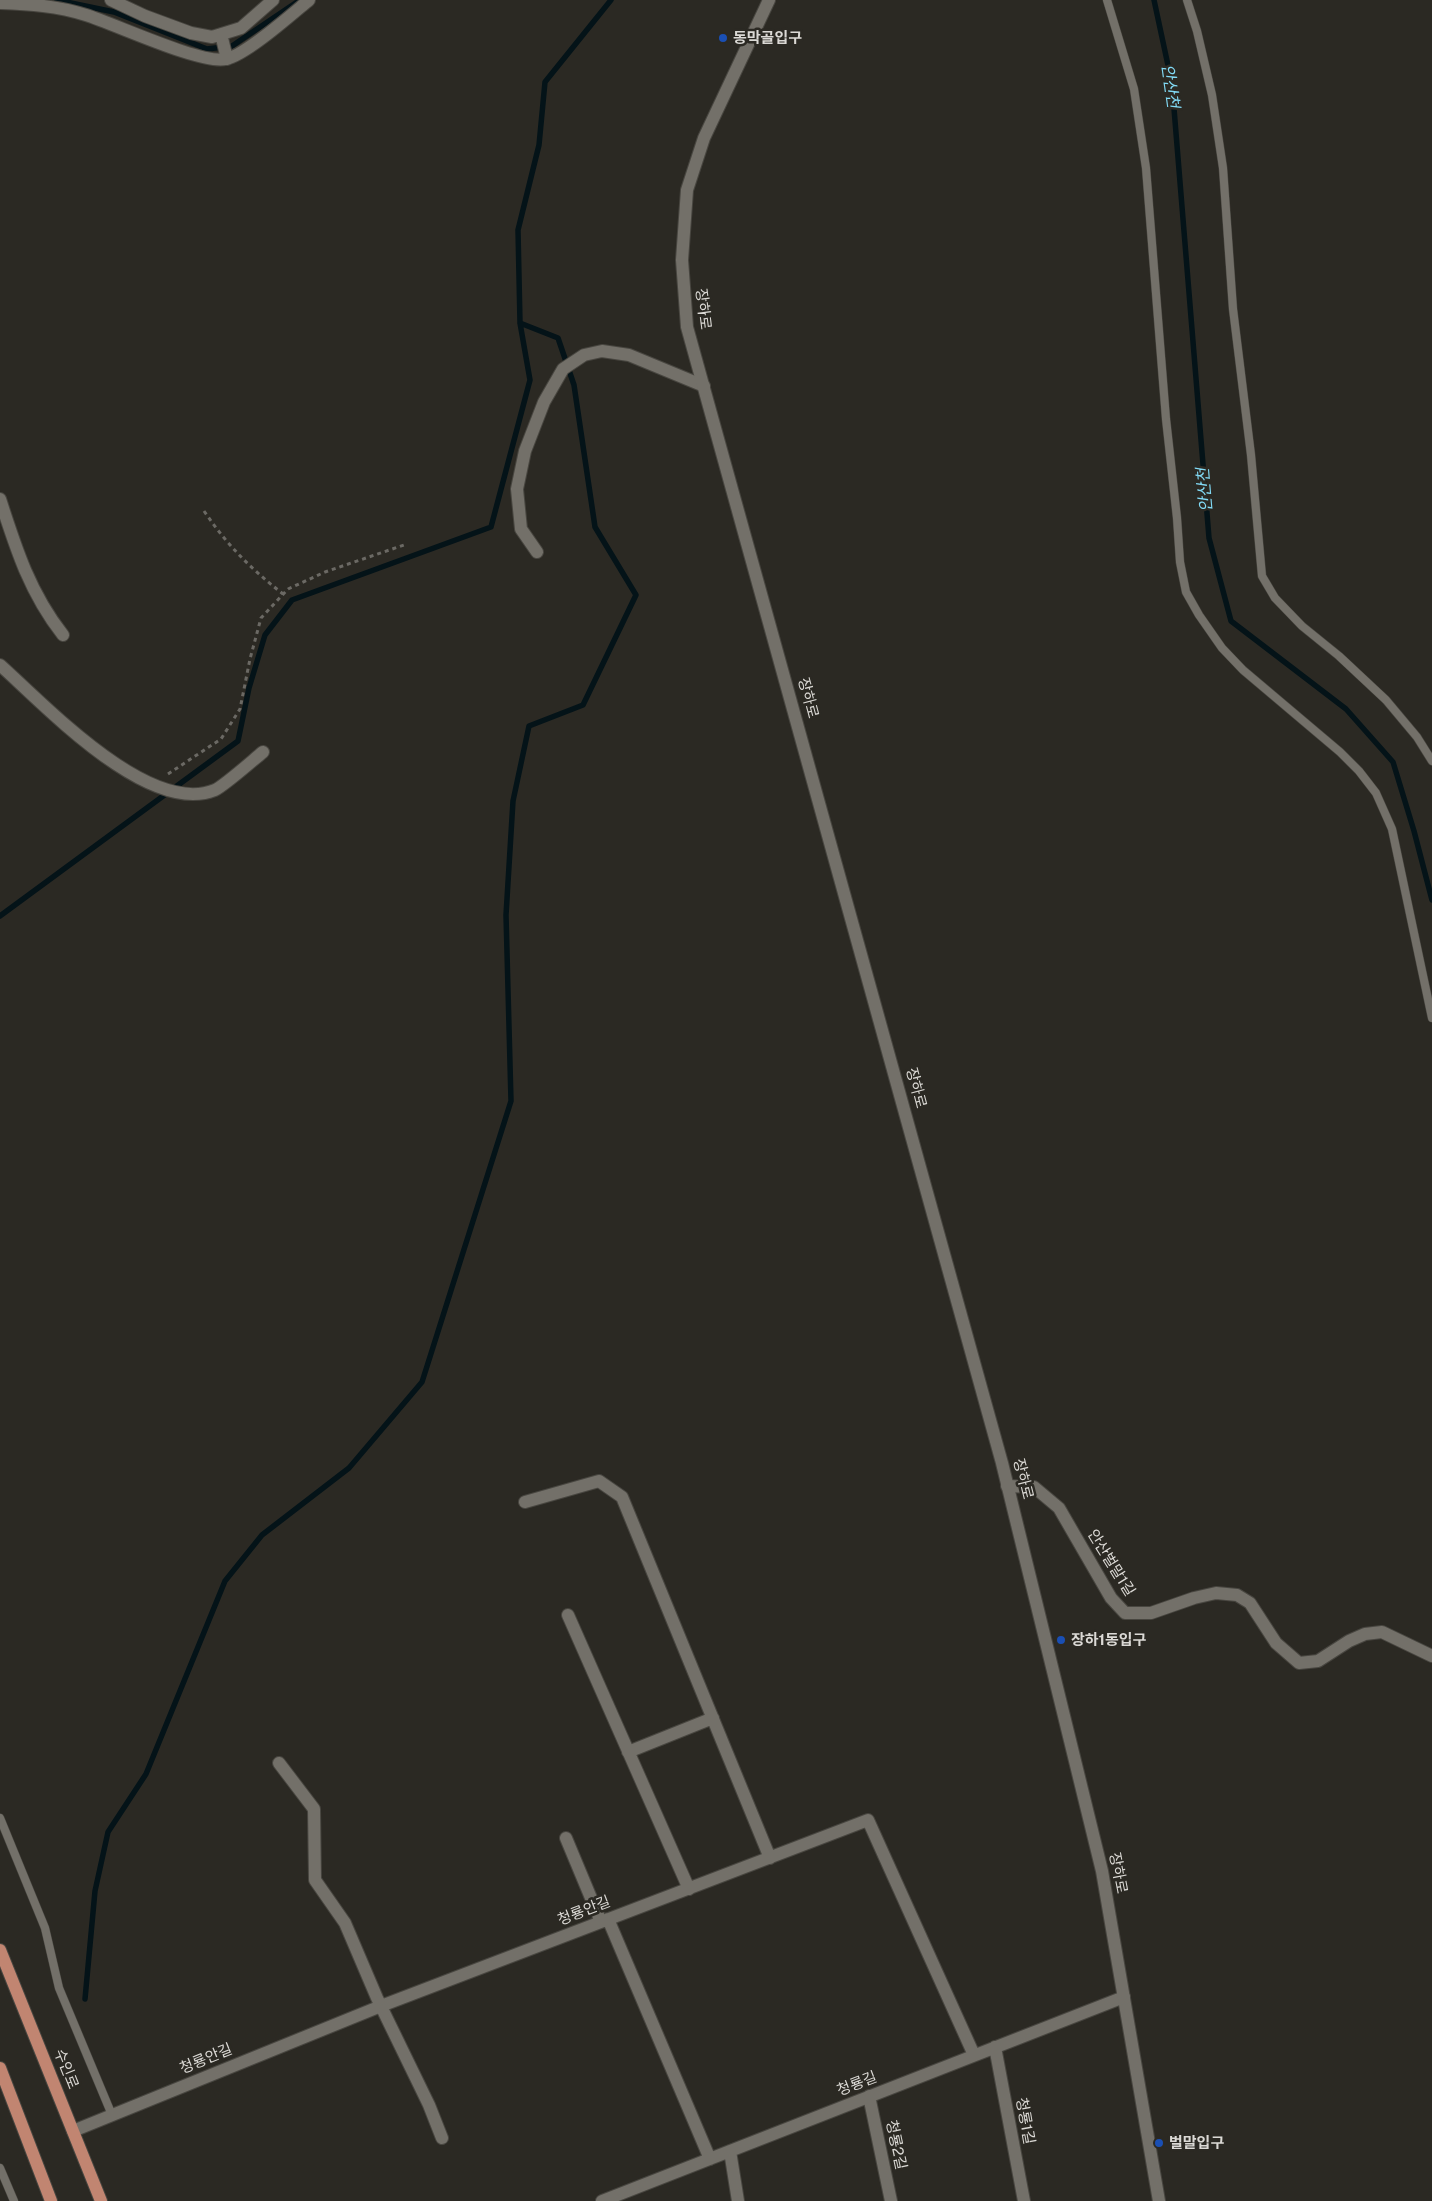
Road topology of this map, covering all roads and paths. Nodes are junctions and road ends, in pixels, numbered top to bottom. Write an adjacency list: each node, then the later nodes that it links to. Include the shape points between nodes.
1 (111, 0): 8 (street, via 191,33 212,37)
2 (273, 0): 8 (street, via 241,28)
3 (310, 0): 9 (street)
4 (769, 0): 10 (street, 장하로, via 704,138 687,190 682,260 687,326)
5 (1106, 0): 21 (lane, via 1134,89 1146,168 1166,419 1180,562 1186,592 1222,648 1243,670 1340,752 1376,793 1392,830)
6 (1187, 0): 19 (lane, via 1212,95 1223,168 1233,309 1262,576 1275,598 1302,626 1386,700)
7 (0, 4): 9 (street, via 35,4 85,14 189,53)
8 (221, 34): 9 (street)
9 (227, 59)
10 (704, 386): 14 (street, via 629,355 602,351 584,355 563,369 544,402 525,451 517,489 521,530); 22 (street, 장하로)
11 (0, 498): 16 (street, via 21,563 45,612)
12 (204, 511): 15 (path, via 249,567)
13 (404, 545): 15 (path, via 325,572)
14 (537, 552)
15 (283, 594): 20 (path, via 261,618 240,709 220,739)
16 (63, 635)
17 (0, 665): 20 (street, via 97,751 126,772)
18 (263, 752): 20 (street, via 215,790 185,794)
19 (1432, 761)
20 (154, 786)
21 (1432, 1018)
22 (1007, 1486): 25 (street, 안산벌말1길, via 1034,1487 1059,1508 1111,1598 1125,1612 1151,1613 1216,1593 1237,1595 1250,1603 1276,1643 1299,1663 1318,1661 1365,1634 1382,1632); 35 (street, 장하로, via 1102,1871)
23 (524, 1502): 26 (street, via 599,1481 622,1497)
24 (568, 1616): 27 (street)
25 (1432, 1656)
26 (713, 1718): 27 (street); 31 (street)
27 (628, 1752): 32 (street)
28 (278, 1763): 36 (street, via 314,1809 315,1880 345,1923)
29 (0, 1818): 41 (lane, via 45,1928 59,1988)
30 (566, 1838): 33 (street)
31 (770, 1858): 32 (street, 청룡안길); 38 (street, 청룡안길, via 868,1820)
32 (689, 1889): 33 (street, 청룡안길)
33 (605, 1921): 36 (street, 청룡안길); 45 (street)
34 (0, 1950): 42 (main road, 수인로)
35 (1124, 1997): 37 (street, 청룡길); 54 (street, 장하로)
36 (381, 2006): 41 (street, 청룡안길); 43 (street, via 430,2105)
37 (995, 2047): 38 (street, 청룡길); 53 (street, 청룡1길)
38 (974, 2055): 40 (street, 청룡길)
39 (0, 2068): 48 (main road)
40 (869, 2096): 44 (street, 청룡길); 52 (street, 청룡2길)
41 (112, 2115): 42 (street, 청룡안길)
42 (73, 2131): 49 (main road, 수인로)
43 (442, 2138)
44 (730, 2151): 45 (street, 청룡길); 51 (street)
45 (710, 2159): 50 (street, 청룡길)
46 (0, 2168): 47 (lane)
47 (14, 2201)
48 (51, 2201)
49 (101, 2201)
50 (602, 2201)
51 (738, 2201)
52 (890, 2201)
53 (1024, 2201)
54 (1159, 2201)

